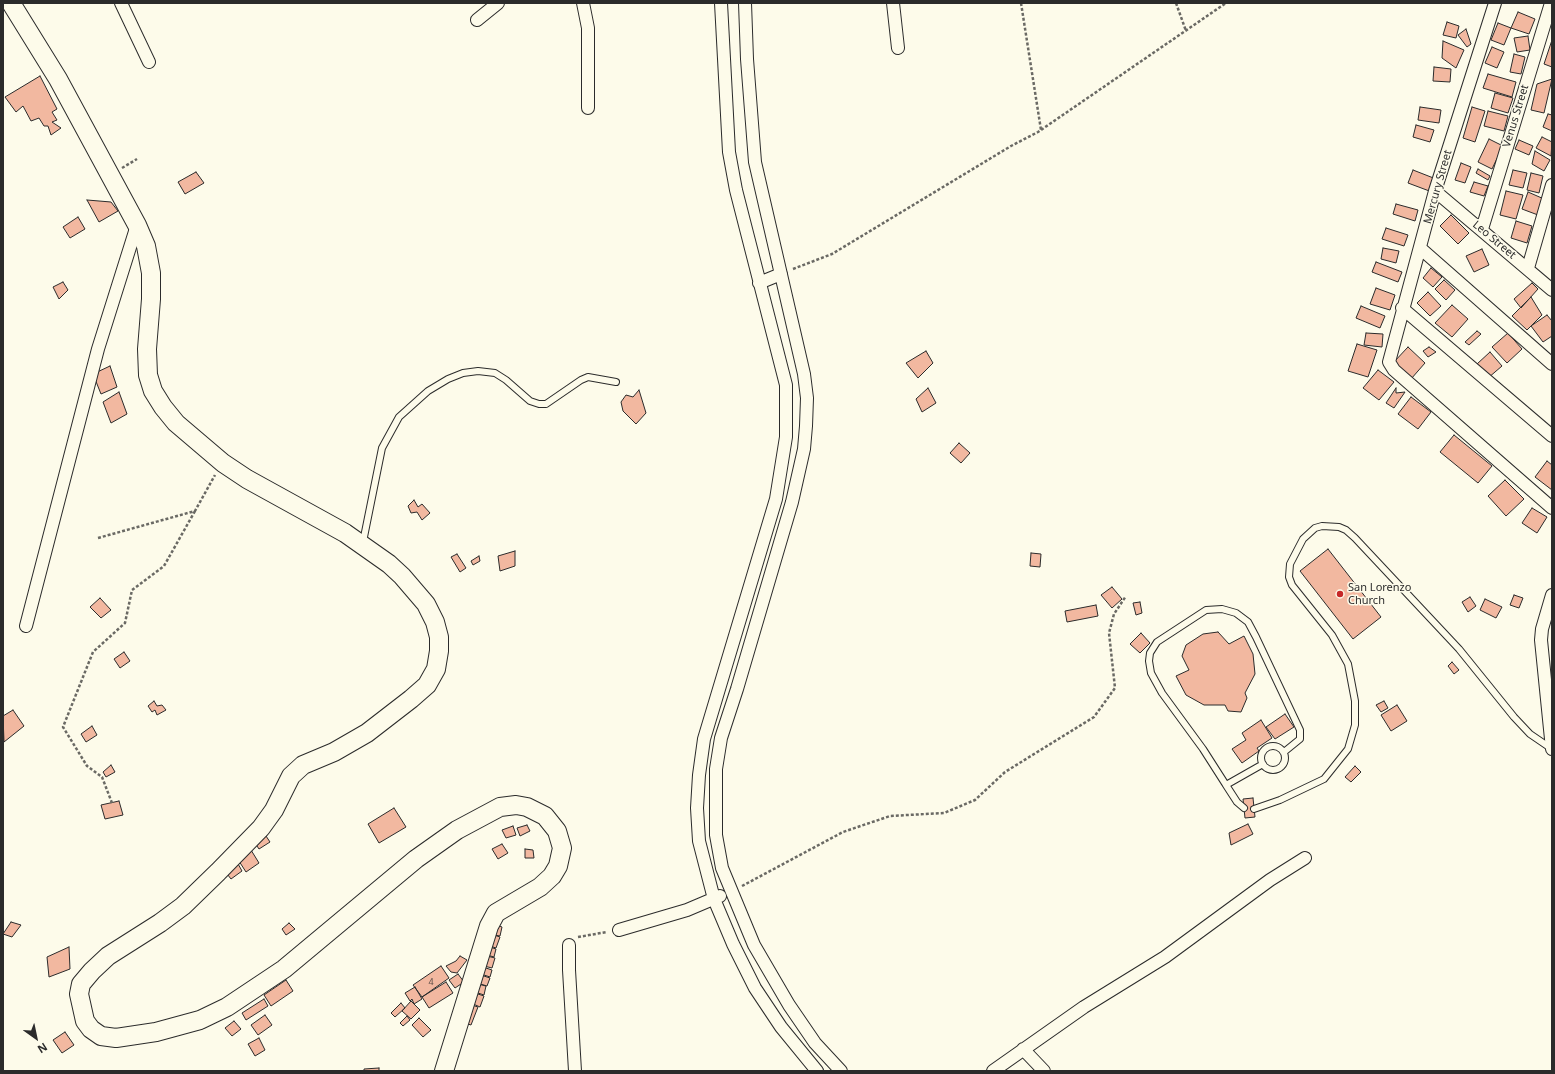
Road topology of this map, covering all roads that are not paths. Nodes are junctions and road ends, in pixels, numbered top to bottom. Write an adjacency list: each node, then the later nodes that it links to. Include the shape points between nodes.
1 (11, 3): 16 (main road, via 58,79)
2 (120, 3): 12 (street)
3 (498, 3): 10 (street)
4 (583, 3): 13 (street, via 588,28)
5 (721, 3): 21 (street, via 729,152)
6 (745, 3): 20 (street, via 755,162)
7 (893, 3): 11 (street)
8 (1495, 3): 15 (street, Mercury Street)
9 (1551, 3): 17 (street, Venus Street)
10 (477, 20)
11 (898, 48)
12 (149, 62)
13 (588, 108)
14 (1552, 185): 19 (street)
15 (1435, 191): 17 (street, Leo Street); 18 (street, Mercury Street)
16 (137, 225): 30 (main road, via 146,246 151,273 147,349 150,383 163,407 176,423 223,463); 33 (street, via 98,349)
17 (1482, 229): 19 (street, Leo Street)
18 (1420, 248): 23 (street, Mercury Street); 24 (street)
19 (1528, 268): 22 (street, Leo Street)
20 (781, 274): 21 (street); 28 (street, via 807,398 804,449)
21 (759, 283): 27 (street, via 786,385 786,437)
22 (1552, 290)
23 (1402, 308): 26 (street); 29 (street, Mercury Street, via 1389,358 1394,370)
24 (1552, 364)
25 (616, 382): 30 (lane, via 588,377 546,404 530,401 495,373 478,371 448,378 428,391 399,417 382,448)
26 (1552, 436)
27 (776, 499): 28 (street); 34 (street)
28 (792, 502): 35 (street)
29 (1552, 508)
30 (363, 545): 48 (main road, via 402,576 426,604 435,622 439,651 436,669 427,685 367,733 334,752 303,765 291,776 274,810 261,828 183,906 108,956 92,971 81,984 79,1002 85,1021 91,1030 101,1036 116,1038 156,1032 200,1020 228,1007 284,969 416,859 457,830 500,807 516,804 527,807 545,816 557,831 562,848 558,866 540,887 496,913)
31 (1552, 595): 32 (street)
32 (1550, 611): 36 (street, via 1542,629 1541,640)
33 (26, 626)
34 (719, 686): 35 (street); 44 (street, via 704,739 696,808 699,841)
35 (737, 689): 43 (street, via 720,738 716,769 716,835 722,868)
36 (1552, 749): 41 (lane, via 1530,734 1514,717 1450,638 1355,538 1339,526 1322,526 1315,528 1303,539 1290,564 1289,577 1292,585 1332,635 1348,664 1355,701 1355,725 1348,749 1324,778 1280,800)
37 (1284, 752): 38 (lane, via 1286,761 1280,769 1270,770); 38 (lane, via 1277,746 1267,747 1261,755); 39 (lane, via 1300,739 1300,730 1248,622 1222,609 1206,610 1157,642 1150,653 1149,661 1151,673 1162,693)
38 (1263, 764): 39 (lane)
39 (1226, 785): 40 (lane)
40 (1244, 808)
41 (1254, 809)
42 (1305, 858): 47 (street, via 1270,880 1165,957)
43 (731, 892): 44 (street); 51 (street, via 754,945 789,1005 815,1042)
44 (714, 899): 45 (street); 50 (street, via 755,988 781,1027)
45 (619, 930)
46 (569, 945): 49 (street)
47 (1023, 1049): 52 (street); 53 (street)
48 (444, 1071)
49 (575, 1071)
50 (817, 1071)
51 (841, 1071)
52 (993, 1071)
53 (1044, 1071)

